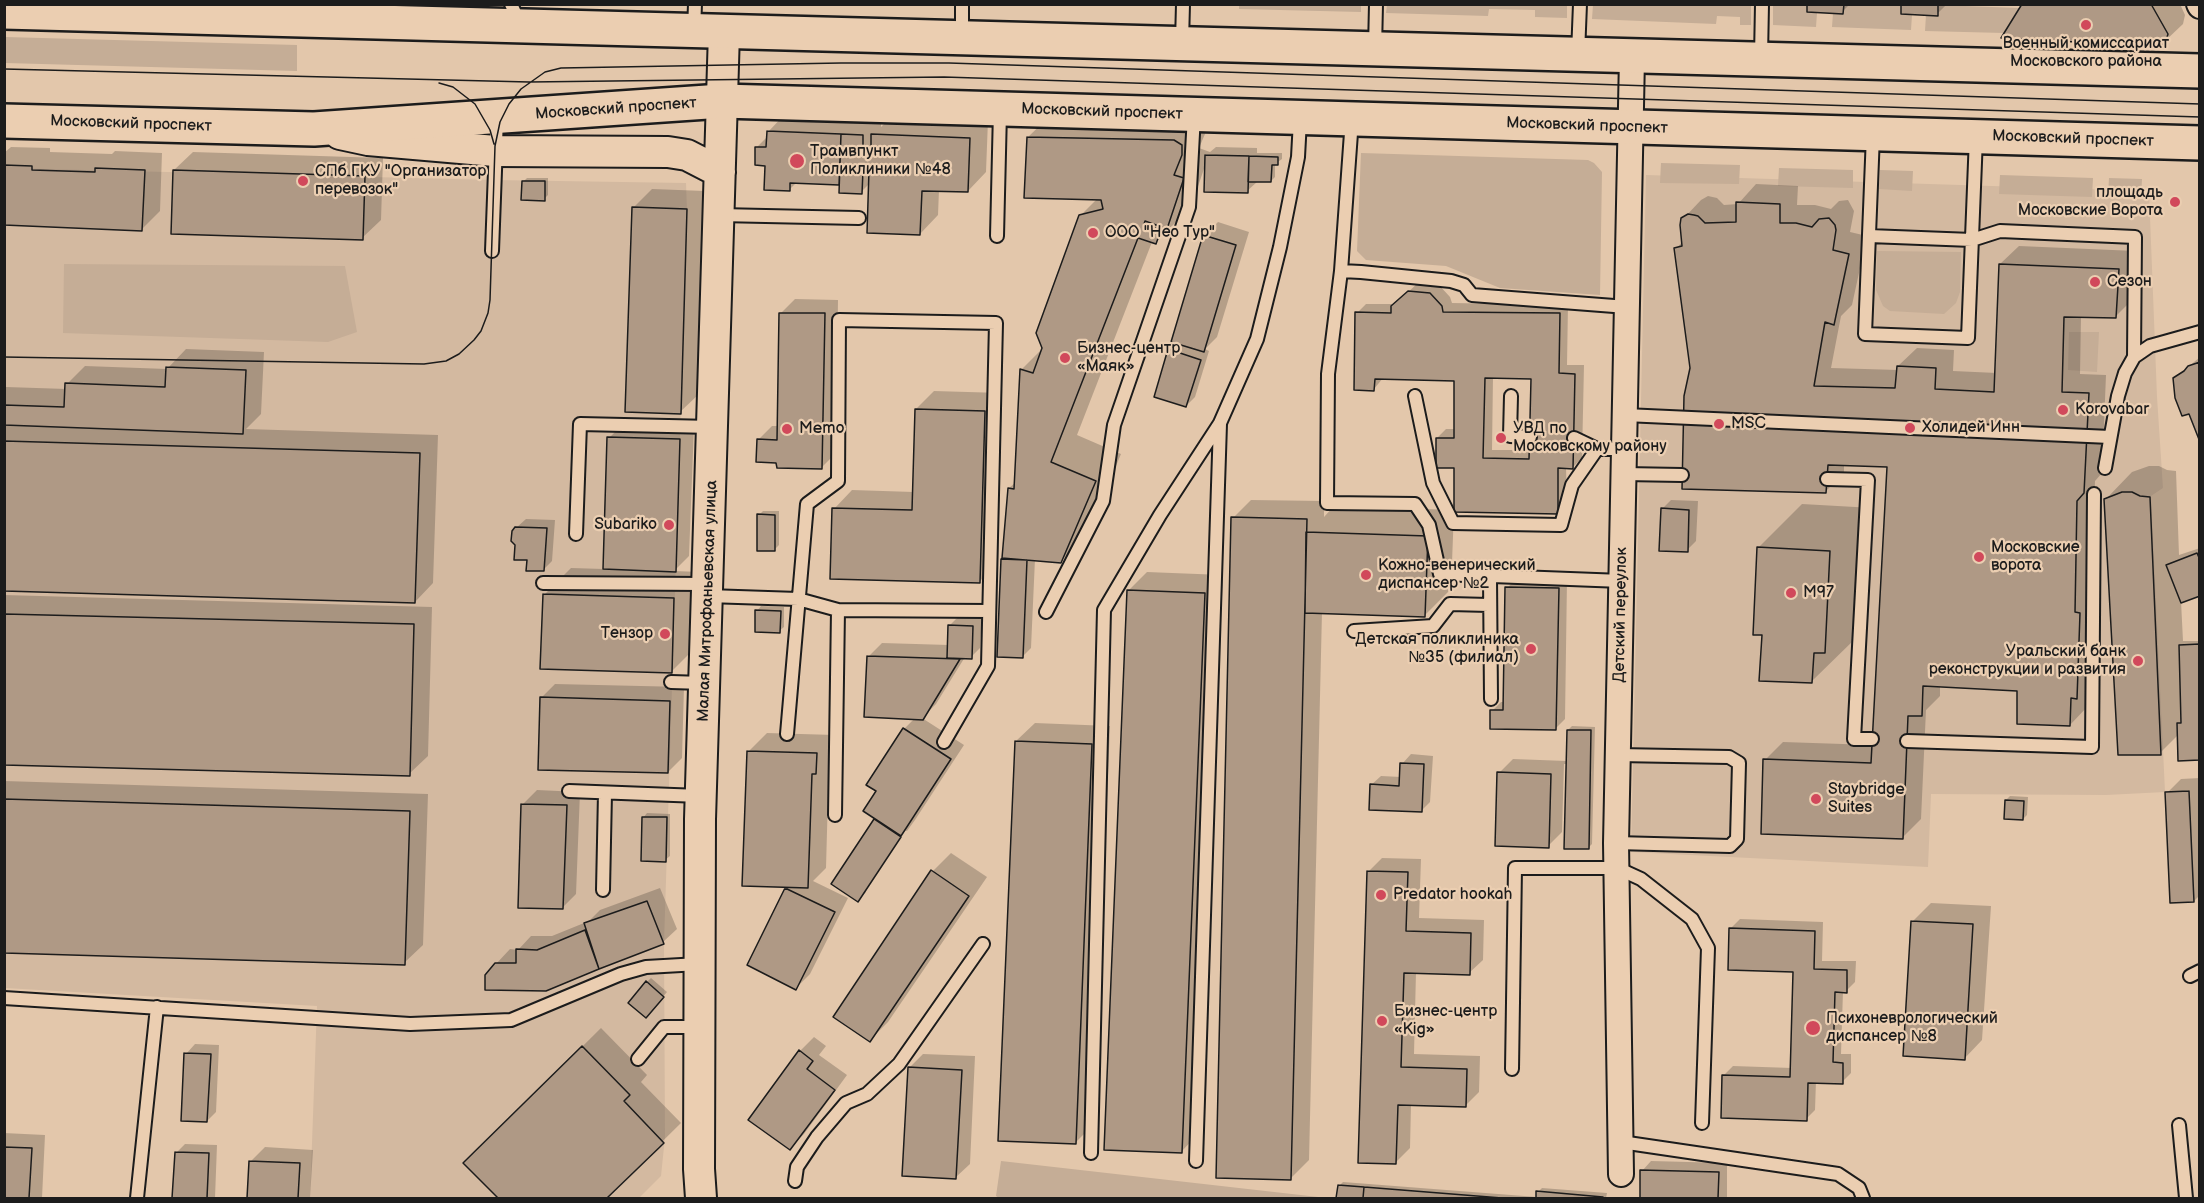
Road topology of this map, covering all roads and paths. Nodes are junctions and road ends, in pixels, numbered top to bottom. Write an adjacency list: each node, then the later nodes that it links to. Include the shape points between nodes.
1 (962, 4): 11 (lane)
2 (1183, 4): 12 (lane)
3 (1376, 4): 13 (lane)
4 (1580, 4): 14 (lane)
5 (1762, 4): 16 (lane)
6 (69, 9): 7 (main road); 8 (main road)
7 (4, 12)
8 (339, 13): 9 (main road)
9 (516, 15): 10 (main road)
10 (704, 22): 11 (main road); 18 (street, Малая Митрофаньевская улица)
11 (962, 39): 12 (main road)
12 (1182, 45): 13 (main road)
13 (1375, 50): 14 (main road)
14 (1578, 55): 15 (main road)
15 (1632, 57): 16 (main road); 25 (street, Детский переулок)
16 (1761, 60): 17 (main road)
17 (2196, 66)
18 (722, 101): 19 (main road, Московский проспект); 21 (main road, Московский проспект); 31 (street, Малая Митрофаньевская улица)
19 (1000, 109): 20 (main road, Московский проспект); 34 (lane)
20 (1194, 115): 22 (main road, Московский проспект); 66 (lane, via 1189,207 1114,425 1103,501)
21 (497, 116): 26 (main road, Московский проспект); 30 (lane)
22 (1300, 117): 23 (main road, Московский проспект); 45 (lane, via 1298,157 1257,339)
23 (1352, 119): 25 (main road, Московский проспект); 38 (lane)
24 (4, 121): 26 (main road, Московский проспект)
25 (1631, 127): 27 (main road, Московский проспект); 39 (street, Детский переулок)
26 (314, 129): 30 (street, via 368,140)
27 (1873, 134): 28 (main road, Московский проспект); 35 (lane)
28 (1976, 137): 29 (main road, Московский проспект); 36 (lane)
29 (2199, 143)
30 (495, 151): 31 (street, via 668,152 687,155); 37 (lane)
31 (720, 172): 32 (street, Малая Митрофаньевская улица)
32 (719, 216): 33 (lane); 46 (street, Малая Митрофаньевская улица)
33 (859, 218)
34 (997, 236)
35 (1869, 236): 36 (lane); 36 (lane, via 1865,334 1968,338)
36 (1972, 240): 41 (lane, via 2000,231 2134,237)
37 (492, 250)
38 (1341, 271): 39 (lane, via 1451,281 1464,285 1472,295); 58 (lane, via 1328,374 1327,503 1416,504 1429,525 1440,574)
39 (1627, 307): 44 (street, Детский переулок)
40 (2199, 332): 41 (lane, via 2150,346)
41 (2134, 357): 48 (lane, via 2125,373)
42 (1415, 396): 51 (lane, via 1433,483 1453,523 1561,525 1572,485)
43 (1511, 396): 47 (lane, via 1510,436)
44 (1625, 415): 48 (lane); 50 (street, Детский переулок)
45 (1220, 423): 93 (lane, via 1104,610); 94 (lane)
46 (713, 427): 57 (lane, via 580,424); 61 (street, Малая Митрофаньевская улица)
47 (1530, 437)
48 (2110, 437): 52 (lane)
49 (1574, 438): 51 (lane)
50 (1624, 448): 51 (lane); 53 (street, Детский переулок)
51 (1597, 449)
52 (2105, 468)
53 (1623, 474): 54 (lane); 59 (street, Детский переулок)
54 (1682, 475)
55 (1827, 479): 72 (lane, via 1868,480 1854,739)
56 (2094, 494): 73 (lane, via 2092,747)
57 (576, 534)
58 (1490, 577): 59 (lane); 63 (lane)
59 (1622, 581): 75 (street, Детский переулок)
60 (543, 583): 61 (lane)
61 (708, 590): 62 (lane); 69 (street, Малая Митрофаньевская улица)
62 (798, 599): 64 (lane); 65 (lane, via 807,504 838,481 839,320 996,323); 71 (lane)
63 (1489, 605): 67 (lane, via 1450,604 1433,626); 70 (lane)
64 (838, 610): 65 (lane); 79 (lane)
65 (989, 611): 74 (lane, via 988,666)
66 (1046, 612)
67 (1354, 631)
68 (671, 682): 69 (lane)
69 (705, 683): 78 (street, Малая Митрофаньевская улица)
70 (1491, 699)
71 (787, 734)
72 (1872, 739)
73 (1907, 741)
74 (944, 742)
75 (1618, 755): 80 (street, Детский переулок); 80 (lane, via 1729,757 1739,763 1737,839 1730,846)
76 (569, 791): 77 (lane)
77 (605, 793): 78 (lane); 82 (lane)
78 (701, 796): 84 (street, Малая Митрофаньевская улица)
79 (835, 815)
80 (1616, 843): 81 (street, Детский переулок)
81 (1617, 868): 89 (lane, via 1515,868); 90 (lane, via 1641,879 1692,919 1708,948); 92 (street, Детский переулок)
82 (603, 890)
83 (983, 944): 97 (lane, via 899,1064 867,1094 846,1103 817,1137 797,1167)
84 (699, 964): 86 (lane, via 646,967 621,974 511,1020 410,1024); 87 (street, Малая Митрофаньевская улица)
85 (4, 998): 86 (lane)
86 (157, 1007): 98 (lane)
87 (699, 1027): 88 (lane, via 664,1027); 95 (street, Малая Митрофаньевская улица)
88 (638, 1059)
89 (1512, 1069)
90 (1702, 1123)
91 (2180, 1125): 102 (lane)
92 (1621, 1142): 96 (street, Детский переулок); 101 (lane, via 1838,1173 1859,1188)
93 (1091, 1153)
94 (1196, 1161)
95 (699, 1169): 99 (street, Малая Митрофаньевская улица); 100 (street, Малая Митрофаньевская улица)
96 (1621, 1174)
97 (795, 1181)
98 (137, 1198)
99 (688, 1198)
100 (701, 1198)
101 (1863, 1198)
102 (2186, 1198)

